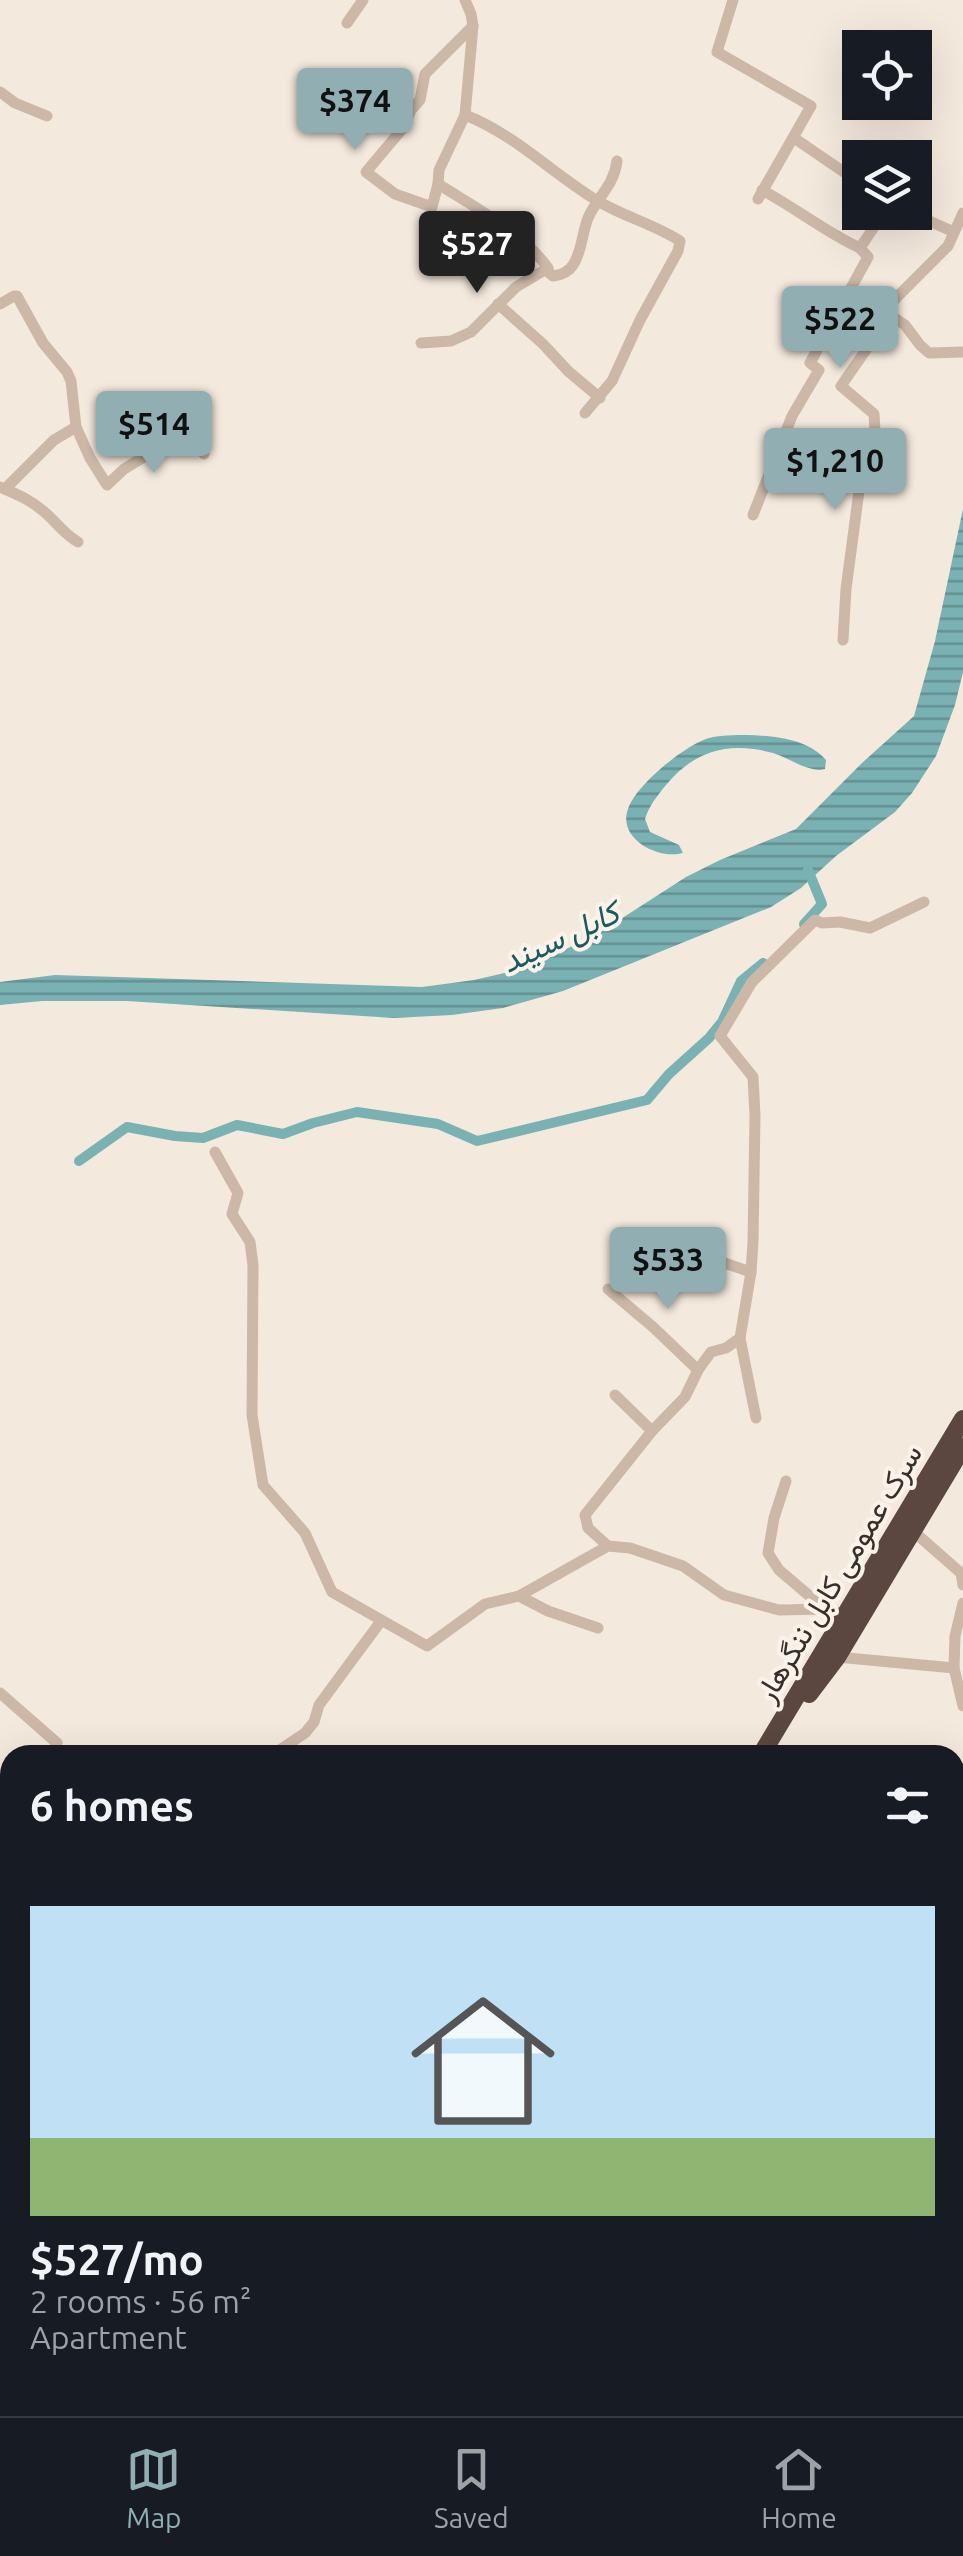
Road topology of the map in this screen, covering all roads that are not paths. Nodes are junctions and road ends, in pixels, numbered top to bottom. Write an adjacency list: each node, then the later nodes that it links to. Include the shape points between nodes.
1 (363, 0): 4 (street)
2 (464, 0): 5 (street)
3 (733, 0): 9 (street, via 718,52 811,106)
4 (346, 23)
5 (473, 26): 7 (street); 12 (street, via 425,74 420,100 366,172 395,194 432,207)
6 (0, 92): 8 (street)
7 (465, 115): 12 (street); 13 (street)
8 (47, 116)
9 (794, 138): 11 (street); 18 (street, via 760,194)
10 (618, 162): 13 (street)
11 (842, 171)
12 (438, 184): 19 (street, via 529,246)
13 (597, 200): 19 (street, via 574,265 559,275); 25 (street, via 681,244)
14 (963, 213): 17 (street)
15 (932, 222): 17 (street)
16 (872, 230): 18 (street)
17 (954, 232): 22 (street, via 888,306)
18 (860, 248): 30 (street, via 868,257 810,363 819,370 792,416)
19 (546, 270): 21 (street)
20 (0, 304): 27 (street, via 17,296 67,372)
21 (498, 304): 23 (street, via 470,332); 25 (street)
22 (890, 316): 24 (street, via 929,353); 32 (street, via 841,386 874,414 876,431 860,483)
23 (421, 343)
24 (963, 352)
25 (600, 398): 26 (street)
26 (585, 412)
27 (76, 426): 28 (street, via 107,485 178,436 194,437); 29 (street)
28 (204, 454)
29 (2, 488): 31 (street, via 24,497)
30 (754, 515)
31 (78, 542)
32 (843, 640)
33 (924, 902): 36 (street, via 870,928 816,920 752,982 720,1036 753,1077)
34 (215, 1152): 53 (street, via 238,1193 232,1214 252,1254 252,1416 263,1485 305,1533 332,1592)
35 (670, 1245): 36 (street)
36 (752, 1272): 38 (street)
37 (608, 1289): 39 (street)
38 (740, 1338): 39 (street, via 711,1352); 41 (street)
39 (698, 1370): 43 (street, via 685,1396)
40 (616, 1395): 43 (street)
41 (756, 1418)
42 (963, 1419): 52 (highway, سرک عمومی کابل ننگرهار)
43 (652, 1431): 47 (street, via 586,1516 588,1528)
44 (963, 1447): 46 (highway, سرک عمومی کابل ننگرهار)
45 (786, 1481): 51 (street, via 768,1553)
46 (913, 1531): 48 (street); 55 (highway, سرک عمومی کابل ننگرهار)
47 (608, 1546): 49 (street); 51 (street, via 683,1566 724,1595 778,1610)
48 (962, 1577)
49 (519, 1596): 53 (street, via 485,1604 427,1646); 54 (street)
50 (963, 1603): 56 (street)
51 (825, 1610): 52 (street)
52 (846, 1614): 61 (highway, سرک عمومی کابل ننگرهار)
53 (381, 1620): 60 (street, via 319,1704 314,1722)
54 (598, 1628)
55 (837, 1658): 56 (street); 62 (highway, سرک عمومی کابل ننگرهار)
56 (954, 1668): 58 (street)
57 (0, 1693): 59 (street)
58 (963, 1706)
59 (56, 1745)
60 (288, 1745)
61 (768, 1745)
62 (780, 1745)

